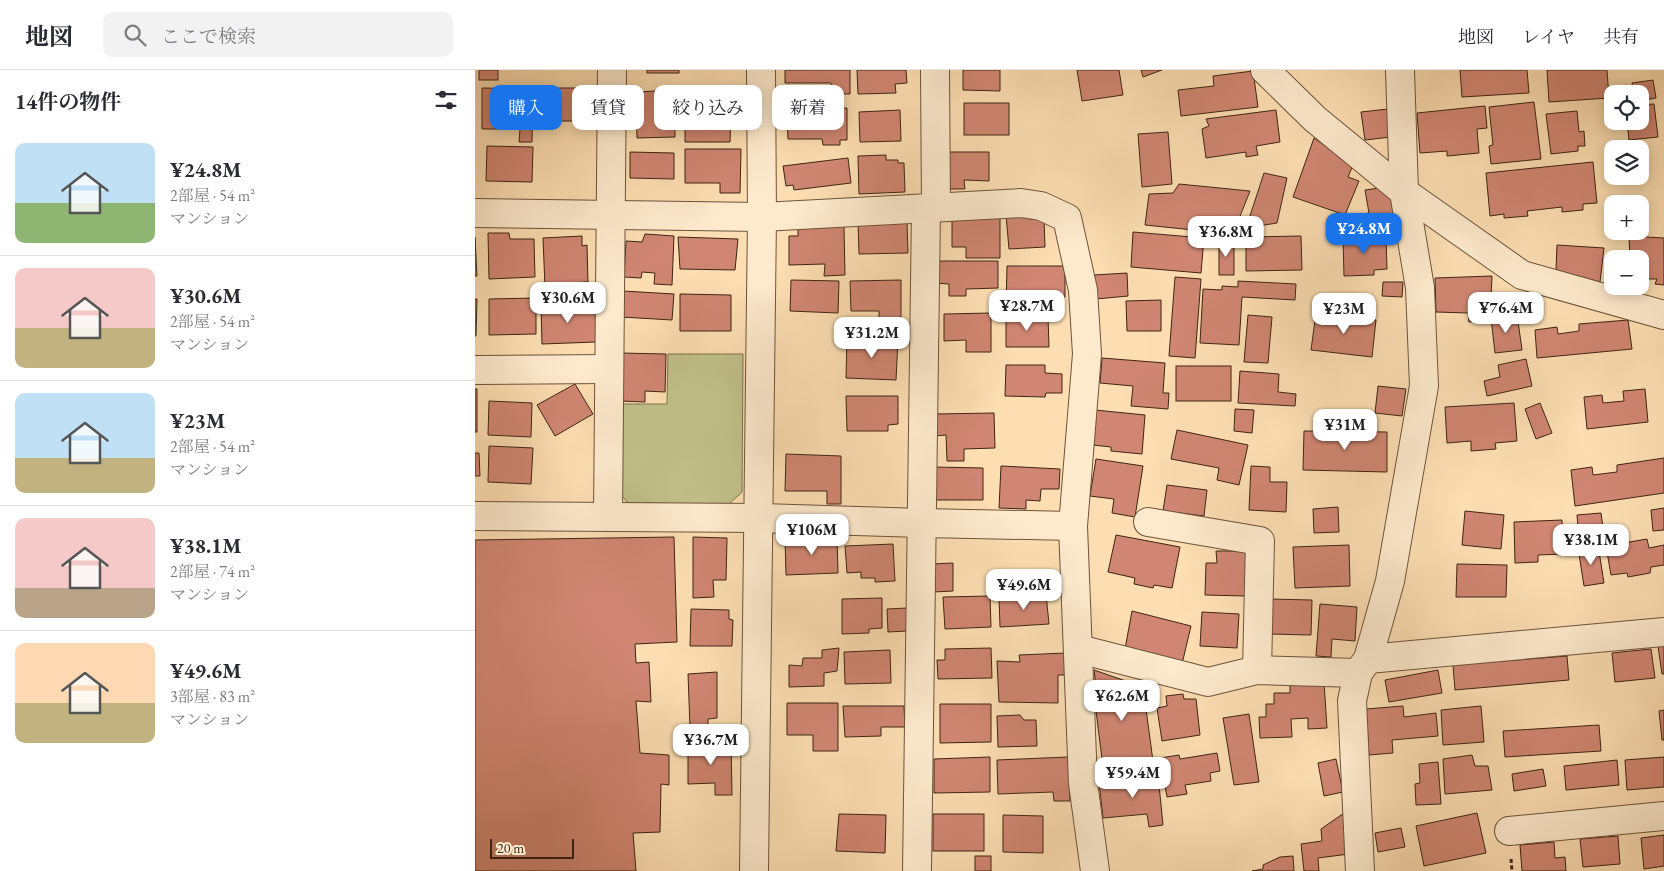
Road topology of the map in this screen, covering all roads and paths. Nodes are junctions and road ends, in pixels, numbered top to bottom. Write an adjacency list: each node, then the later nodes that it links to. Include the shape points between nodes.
1 (612, 70): 9 (street)
2 (761, 70): 10 (street)
3 (935, 70): 7 (street)
4 (1265, 70): 6 (street, via 1315,118)
5 (1400, 70): 6 (street)
6 (1404, 192): 11 (street, via 1521,275); 22 (street, via 1421,288 1424,386 1391,581)
7 (931, 209): 10 (street); 18 (street); 19 (street, via 1021,204 1041,206 1067,218 1083,290 1087,354)
8 (475, 214): 9 (street)
9 (609, 215): 10 (street); 12 (street)
10 (762, 217): 16 (street)
11 (1664, 315)
12 (609, 369): 13 (street); 15 (street)
13 (475, 370)
14 (475, 516): 15 (street)
15 (608, 516): 16 (street)
16 (758, 518): 18 (street); 26 (street)
17 (1148, 522): 23 (street, via 1261,541)
18 (922, 524): 19 (street); 27 (street)
19 (1073, 526): 21 (street)
20 (1664, 632): 22 (street)
21 (1079, 649): 23 (street, via 1208,682); 28 (street, via 1083,783)
22 (1363, 666): 23 (street); 29 (street, via 1352,701)
23 (1257, 670)
24 (1664, 816): 25 (street)
25 (1509, 831)
26 (754, 871)
27 (917, 871)
28 (1095, 871)
29 (1360, 871)

